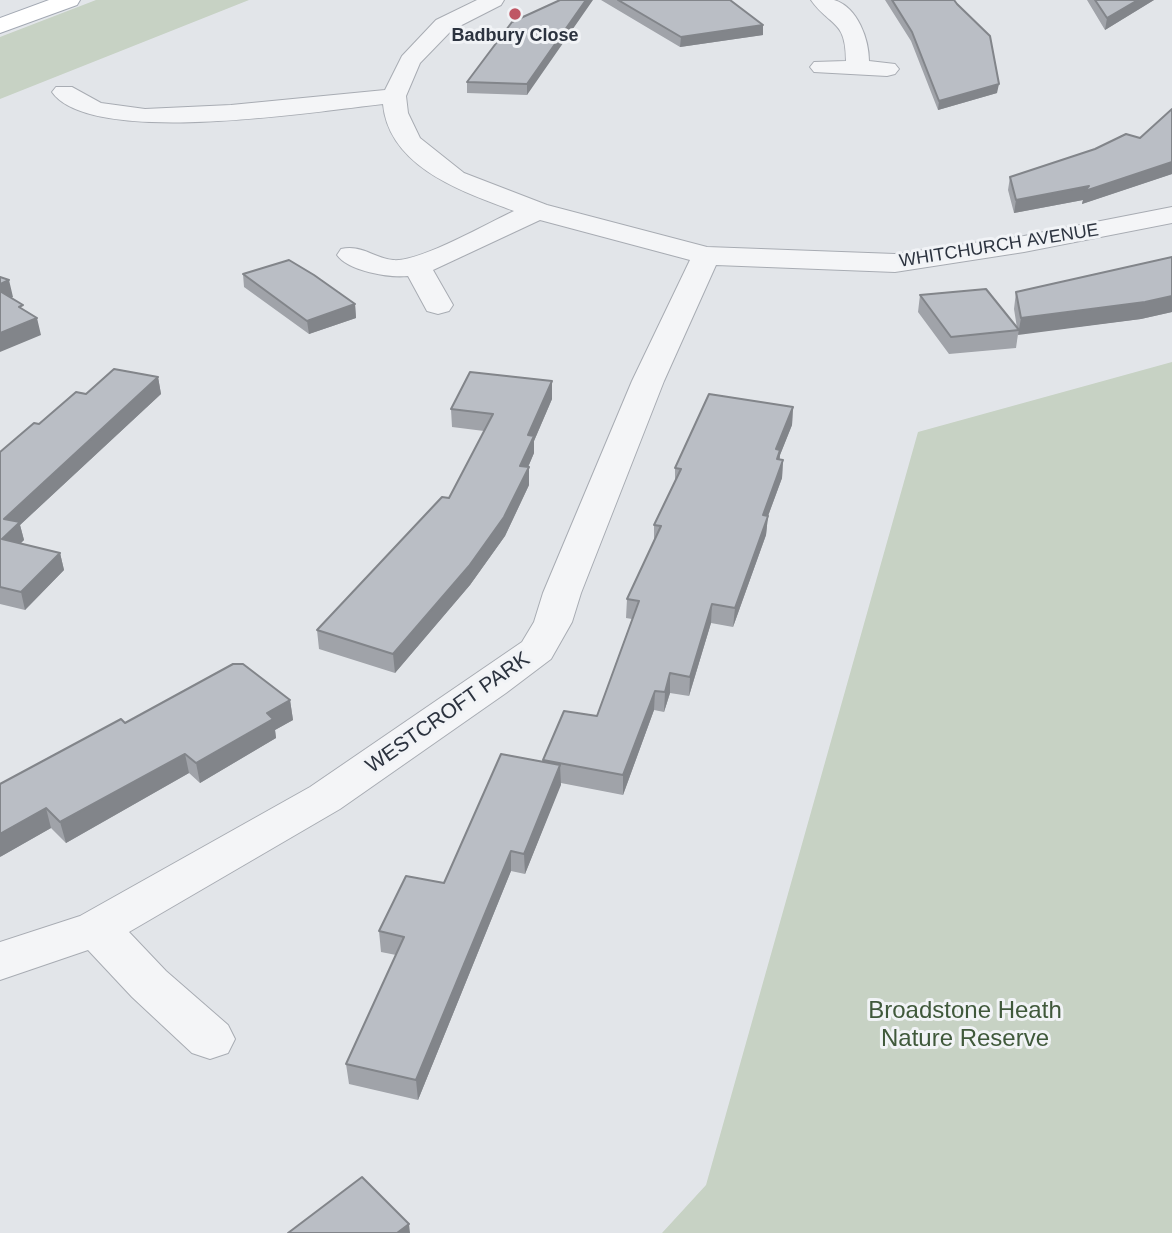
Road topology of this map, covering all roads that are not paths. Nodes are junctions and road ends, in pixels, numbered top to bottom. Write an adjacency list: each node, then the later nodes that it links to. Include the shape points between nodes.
1 (69, 0): 4 (main road)
2 (493, 0): 9 (street, via 444,25 410,61)
3 (822, 0): 6 (street, via 856,34)
4 (0, 26)
5 (822, 66): 6 (street)
6 (858, 67): 7 (street)
7 (887, 69)
8 (64, 92): 9 (street, via 95,109 145,116)
9 (394, 96): 10 (street, WHITCHURCH AVENUE, via 408,142 455,179)
10 (537, 211): 13 (street, WHITCHURCH AVENUE); 14 (street)
11 (1172, 215): 13 (street, WHITCHURCH AVENUE, via 895,263)
12 (351, 255): 14 (street, via 390,269)
13 (706, 256): 16 (street, WESTCROFT PARK, via 648,381 553,622 537,650 326,798)
14 (417, 267): 15 (street)
15 (438, 304)
16 (97, 929): 17 (street, WESTCROFT PARK); 18 (street)
17 (0, 961)
18 (210, 1039)

